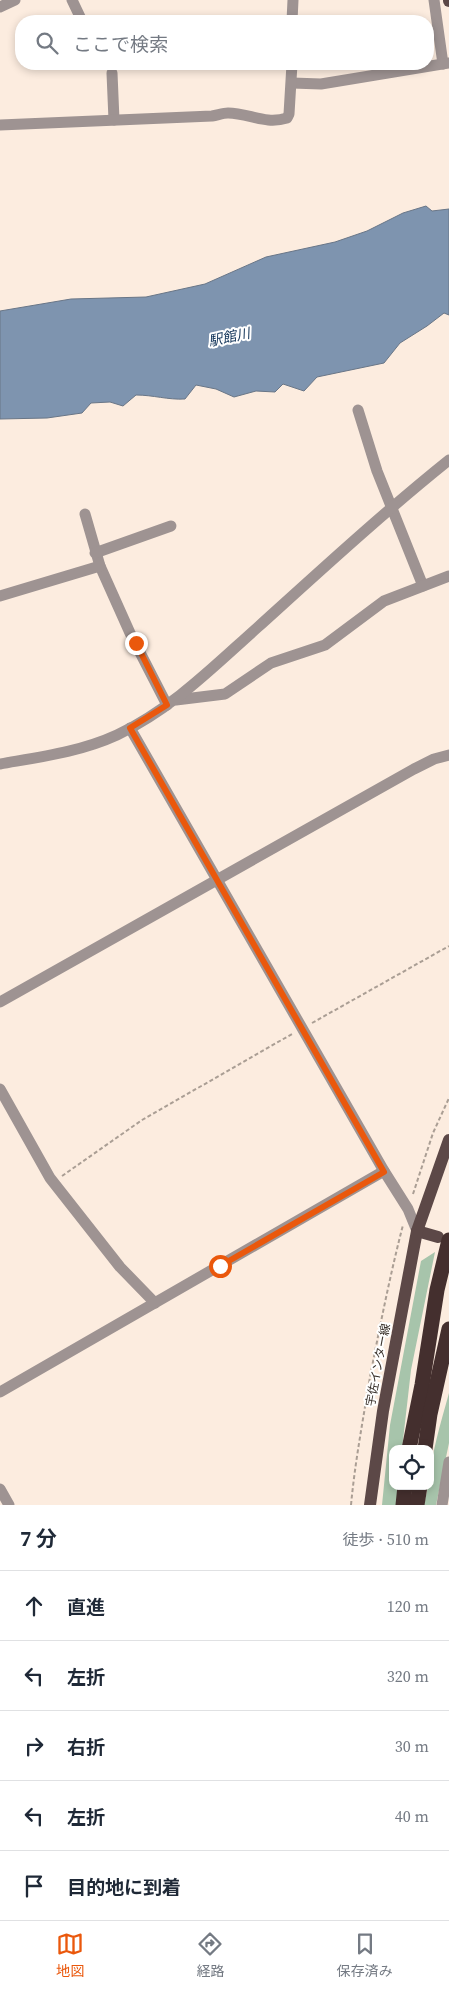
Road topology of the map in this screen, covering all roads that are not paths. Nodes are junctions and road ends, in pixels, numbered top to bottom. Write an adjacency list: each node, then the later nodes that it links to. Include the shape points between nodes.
1 (15, 0): 5 (street)
2 (72, 0): 6 (street)
3 (293, 0): 7 (street)
4 (434, 0): 8 (street)
5 (0, 7)
6 (79, 15)
7 (292, 15)
8 (446, 64)
9 (292, 70): 12 (street)
10 (408, 70): 12 (street, via 321,84)
11 (112, 73): 13 (street)
12 (292, 83): 13 (street, via 289,114 279,121 229,113)
13 (114, 120): 14 (street)
14 (0, 125)
15 (358, 410): 17 (street)
16 (449, 460): 17 (street)
17 (392, 506): 23 (street); 25 (street)
18 (84, 514): 20 (street)
19 (171, 526): 20 (street)
20 (95, 553): 21 (street)
21 (100, 566): 24 (street); 25 (street, via 130,634)
22 (449, 576): 23 (street)
23 (423, 586): 25 (street, via 384,601 333,640 317,649 271,663 225,694)
24 (0, 596)
25 (171, 702): 26 (street)
26 (130, 728): 28 (street, via 81,748); 29 (street)
27 (449, 755): 29 (street, via 414,769)
28 (0, 764)
29 (216, 880): 30 (street); 33 (street)
30 (0, 1002)
31 (0, 1089): 36 (street, via 53,1182 120,1267)
32 (449, 1140): 34 (main road, 宇佐インター線)
33 (384, 1172): 34 (street, via 408,1209); 36 (street)
34 (417, 1231): 35 (main road); 46 (main road, 宇佐インター線, via 383,1411)
35 (444, 1239): 39 (highway, via 422,1385)
36 (155, 1303): 38 (street)
37 (449, 1329): 40 (highway)
38 (0, 1392)
39 (409, 1445)
40 (426, 1445)
41 (448, 1469): 49 (street)
42 (0, 1489): 45 (street)
43 (405, 1490): 47 (highway)
44 (419, 1490): 48 (highway)
45 (9, 1505)
46 (370, 1505)
47 (404, 1505)
48 (417, 1505)
49 (442, 1505)

